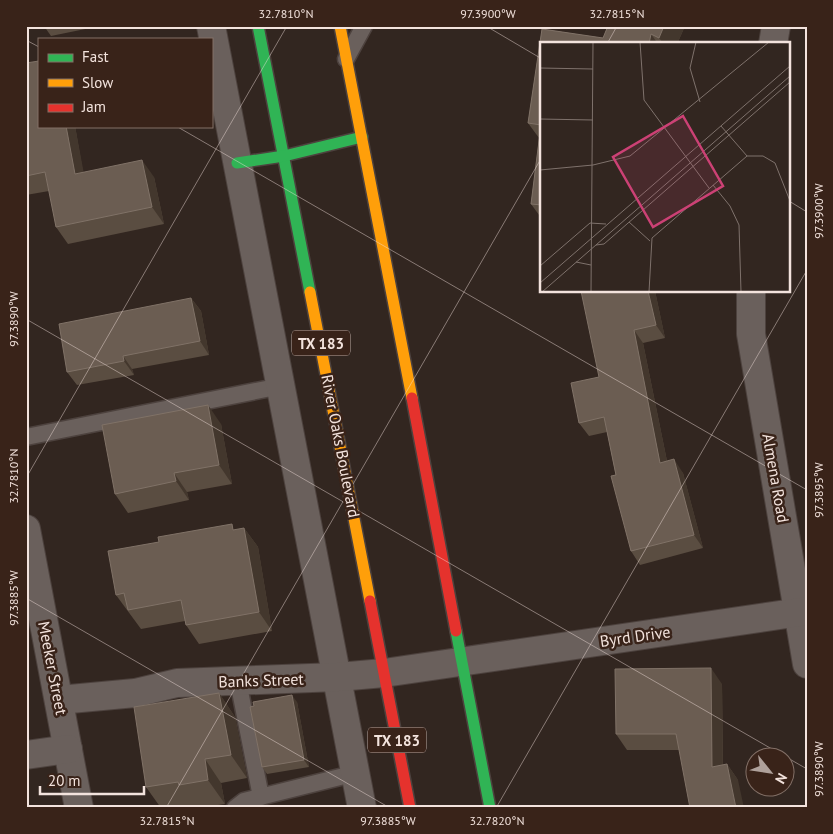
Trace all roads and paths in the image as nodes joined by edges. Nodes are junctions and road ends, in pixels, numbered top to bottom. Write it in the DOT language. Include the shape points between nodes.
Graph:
graph roads {
  1 [pos="211,26"];
  2 [pos="258,26"];
  3 [pos="340,26"];
  4 [pos="364,26"];
  5 [pos="776,26"];
  6 [pos="773,42"];
  7 [pos="346,59"];
  8 [pos="362,138"];
  9 [pos="284,156"];
  10 [pos="237,163"];
  11 [pos="751,292"];
  12 [pos="281,386"];
  13 [pos="26,437"];
  14 [pos="26,529"];
  15 [pos="802,611"];
  16 [pos="463,661"];
  17 [pos="807,664"];
  18 [pos="384,673"];
  19 [pos="338,678"];
  20 [pos="238,681"];
  21 [pos="59,700"];
  22 [pos="68,749"];
  23 [pos="26,756"];
  24 [pos="356,773"];
  25 [pos="261,797"];
  26 [pos="79,808"];
  27 [pos="235,808"];
  28 [pos="362,808"];
  29 [pos="410,808"];
  30 [pos="490,808"];
  1 -- 10 [label="street"];
  2 -- 9 [label="main road, River Oaks Boulevard / TX 183"];
  3 -- 7 [label="main road"];
  4 -- 7 [label="lane"];
  5 -- 6 [label="street"];
  7 -- 8 [label="main road"];
  8 -- 9 [label="main road"];
  8 -- 16 [label="main road"];
  9 -- 10 [label="main road"];
  9 -- 18 [label="main road, River Oaks Boulevard / TX 183"];
  10 -- 12 [label="street"];
  11 -- 15 [label="street, Almena Road" via="751,334"];
  12 -- 13 [label="lane"];
  12 -- 19 [label="street"];
  14 -- 21 [label="street, Meeker Street"];
  15 -- 16 [label="street, Byrd Drive"];
  15 -- 17 [label="street, Almena Road"];
  16 -- 18 [label="street, Banks Street"];
  16 -- 30 [label="main road"];
  18 -- 19 [label="street, Banks Street"];
  18 -- 29 [label="main road, River Oaks Boulevard / TX 183"];
  19 -- 20 [label="street, Banks Street"];
  19 -- 24 [label="street"];
  20 -- 21 [label="street, Banks Street" via="176,683 135,693"];
  20 -- 25 [label="lane"];
  21 -- 22 [label="street, Meeker Street"];
  22 -- 23 [label="street"];
  22 -- 26 [label="street, Meeker Street"];
  24 -- 25 [label="lane"];
  24 -- 28 [label="street"];
  25 -- 27 [label="lane" via="244,801"];
}
